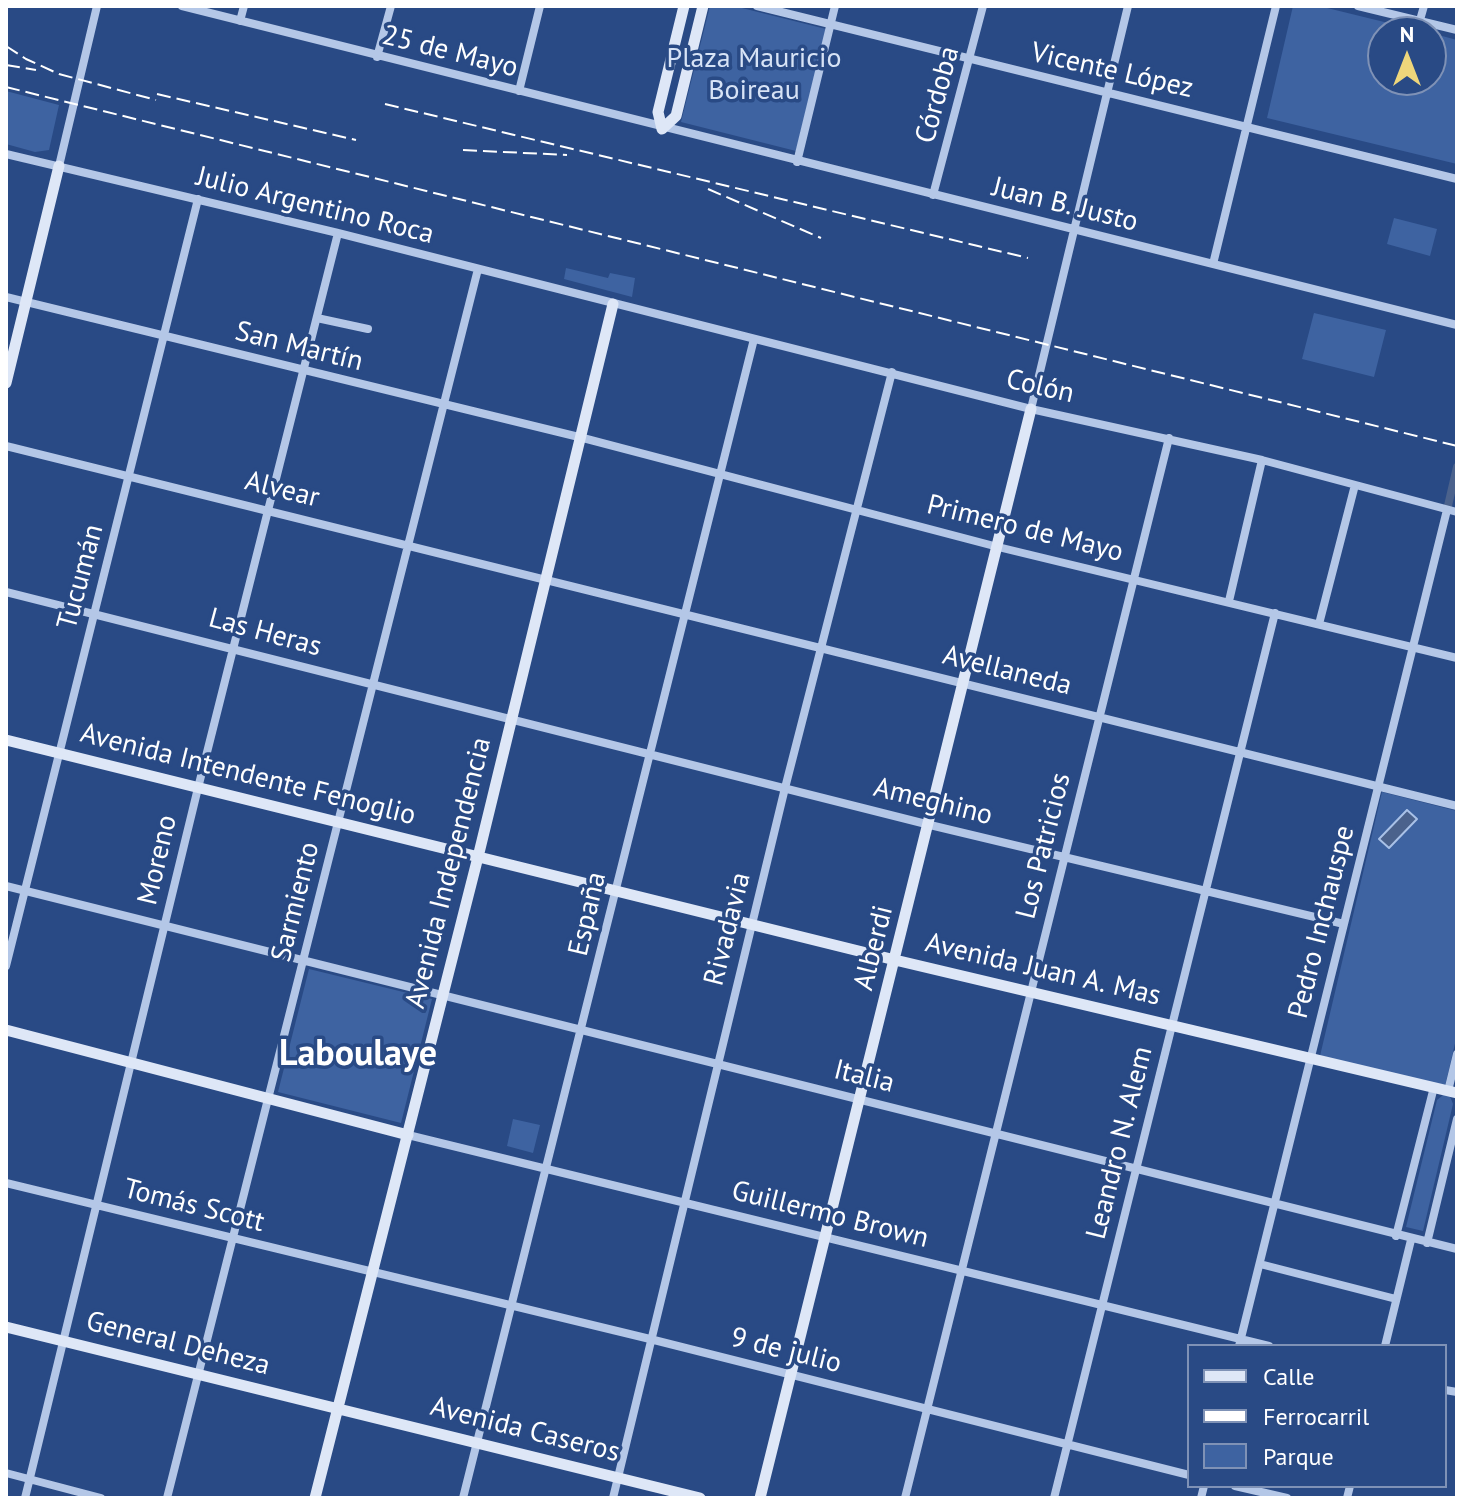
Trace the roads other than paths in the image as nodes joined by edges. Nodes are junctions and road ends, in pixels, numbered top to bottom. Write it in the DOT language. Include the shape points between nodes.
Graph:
graph roads {
  1 [pos="97,6"];
  2 [pos="182,6"];
  3 [pos="244,6"];
  4 [pos="391,6"];
  5 [pos="540,6"];
  6 [pos="684,6"];
  7 [pos="703,6"];
  8 [pos="757,6"];
  9 [pos="835,6"];
  10 [pos="983,6"];
  11 [pos="1128,6"];
  12 [pos="1276,6"];
  13 [pos="1358,6"];
  14 [pos="1402,16"];
  15 [pos="240,21"];
  16 [pos="831,25"];
  17 [pos="377,57"];
  18 [pos="971,60"];
  19 [pos="519,91"];
  20 [pos="1106,93"];
  21 [pos="1248,125"];
  22 [pos="662,129"];
  23 [pos="6,154"];
  24 [pos="797,162"];
  25 [pos="59,166"];
  26 [pos="1457,179"];
  27 [pos="933,195"];
  28 [pos="198,199"];
  29 [pos="1074,229"];
  30 [pos="338,233"];
  31 [pos="1213,264"];
  32 [pos="478,269"];
  33 [pos="6,297"];
  34 [pos="26,302"];
  35 [pos="613,304"];
  36 [pos="317,318"];
  37 [pos="1457,325"];
  38 [pos="368,329"];
  39 [pos="164,337"];
  40 [pos="754,339"];
  41 [pos="304,372"];
  42 [pos="892,372"];
  43 [pos="6,383"];
  44 [pos="443,405"];
  45 [pos="1031,409"];
  46 [pos="583,438"];
  47 [pos="1169,438"];
  48 [pos="6,446"];
  49 [pos="1262,460"];
  50 [pos="131,476"];
  51 [pos="720,476"];
  52 [pos="1355,485"];
  53 [pos="270,509"];
  54 [pos="857,509"];
  55 [pos="1452,511"];
  56 [pos="410,543"];
  57 [pos="998,547"];
  58 [pos="1134,578"];
  59 [pos="547,579"];
  60 [pos="6,592"];
  61 [pos="1229,601"];
  62 [pos="94,612"];
  63 [pos="1275,613"];
  64 [pos="685,615"];
  65 [pos="1319,624"];
  66 [pos="1413,647"];
  67 [pos="236,648"];
  68 [pos="821,649"];
  69 [pos="1457,658"];
  70 [pos="965,683"];
  71 [pos="375,685"];
  72 [pos="1099,716"];
  73 [pos="512,719"];
  74 [pos="6,740"];
  75 [pos="58,752"];
  76 [pos="1240,752"];
  77 [pos="651,753"];
  78 [pos="1378,786"];
  79 [pos="198,788"];
  80 [pos="785,788"];
  81 [pos="1457,806"];
  82 [pos="338,823"];
  83 [pos="930,825"];
  84 [pos="1065,856"];
  85 [pos="478,857"];
  86 [pos="6,886"];
  87 [pos="25,890"];
  88 [pos="1206,890"];
  89 [pos="615,891"];
  90 [pos="166,924"];
  91 [pos="752,924"];
  92 [pos="1344,924"];
  93 [pos="305,959"];
  94 [pos="895,960"];
  95 [pos="6,966"];
  96 [pos="1031,992"];
  97 [pos="443,994"];
  98 [pos="1172,1025"];
  99 [pos="583,1029"];
  100 [pos="6,1030"];
  101 [pos="1457,1054"];
  102 [pos="1311,1057"];
  103 [pos="133,1063"];
  104 [pos="718,1064"];
  105 [pos="1434,1087"];
  106 [pos="1453,1092"];
  107 [pos="860,1099"];
  108 [pos="270,1100"];
  109 [pos="1457,1119"];
  110 [pos="996,1132"];
  111 [pos="408,1135"];
  112 [pos="546,1167"];
  113 [pos="1136,1169"];
  114 [pos="6,1183"];
  115 [pos="684,1201"];
  116 [pos="97,1204"];
  117 [pos="1274,1205"];
  118 [pos="826,1236"];
  119 [pos="1396,1236"];
  120 [pos="233,1240"];
  121 [pos="1411,1240"];
  122 [pos="1427,1243"];
  123 [pos="1457,1249"];
  124 [pos="1260,1264"];
  125 [pos="962,1270"];
  126 [pos="371,1273"];
  127 [pos="1396,1299"];
  128 [pos="1102,1305"];
  129 [pos="510,1306"];
  130 [pos="6,1327"];
  131 [pos="650,1339"];
  132 [pos="63,1340"];
  133 [pos="1240,1342"];
  134 [pos="1385,1344"];
  135 [pos="199,1374"];
  136 [pos="790,1376"];
  137 [pos="338,1409"];
  138 [pos="927,1409"];
  139 [pos="477,1443"];
  140 [pos="1067,1445"];
  141 [pos="6,1473"];
  142 [pos="1187,1475"];
  143 [pos="618,1478"];
  144 [pos="30,1479"];
  145 [pos="1244,1488"];
  146 [pos="25,1498"];
  147 [pos="101,1498"];
  148 [pos="167,1498"];
  149 [pos="315,1498"];
  150 [pos="463,1498"];
  151 [pos="613,1498"];
  152 [pos="700,1498"];
  153 [pos="760,1498"];
  154 [pos="905,1498"];
  155 [pos="1054,1498"];
  156 [pos="1287,1498"];
  1 -- 25 [label="street"];
  2 -- 15 [label="street, 25 de Mayo"];
  3 -- 15 [label="street"];
  4 -- 17 [label="street"];
  5 -- 19 [label="street"];
  6 -- 22 [label="main road" via="658,112"];
  7 -- 22 [label="main road" via="676,116"];
  8 -- 16 [label="street, Vicente López"];
  9 -- 16 [label="street"];
  10 -- 18 [label="street, Córdoba"];
  11 -- 20 [label="street"];
  12 -- 21 [label="street"];
  13 -- 14 [label="street"];
  15 -- 17 [label="street, 25 de Mayo"];
  16 -- 18 [label="street, Vicente López"];
  16 -- 24 [label="street"];
  17 -- 19 [label="street, 25 de Mayo"];
  18 -- 20 [label="street, Vicente López"];
  18 -- 27 [label="street, Córdoba"];
  19 -- 22 [label="street, 25 de Mayo"];
  20 -- 21 [label="street, Vicente López"];
  20 -- 29 [label="street"];
  21 -- 26 [label="street, Vicente López"];
  21 -- 31 [label="street"];
  22 -- 24 [label="street, Juan B. Justo"];
  23 -- 25 [label="street, Julio Argentino Roca"];
  24 -- 27 [label="street, Juan B. Justo"];
  25 -- 28 [label="street, Julio Argentino Roca"];
  25 -- 34 [label="main road"];
  27 -- 29 [label="street, Juan B. Justo"];
  28 -- 30 [label="street, Julio Argentino Roca"];
  28 -- 39 [label="street, Tucumán"];
  29 -- 31 [label="street, Juan B. Justo"];
  29 -- 45 [label="street"];
  30 -- 32 [label="street, Julio Argentino Roca"];
  30 -- 36 [label="street, Moreno"];
  31 -- 37 [label="street, Juan B. Justo"];
  32 -- 35 [label="street, Julio Argentino Roca"];
  32 -- 44 [label="street, Sarmiento"];
  33 -- 34 [label="street, San Martín"];
  34 -- 39 [label="street, San Martín"];
  34 -- 43 [label="main road"];
  35 -- 40 [label="street, Colón"];
  35 -- 46 [label="main road, Avenida Independencia"];
  36 -- 38 [label="street"];
  36 -- 41 [label="street, Moreno"];
  39 -- 41 [label="street, San Martín"];
  39 -- 50 [label="street, Tucumán"];
  40 -- 42 [label="street, Colón"];
  40 -- 51 [label="street, España"];
  41 -- 44 [label="street, San Martín"];
  41 -- 53 [label="street, Moreno"];
  42 -- 45 [label="street, Colón"];
  42 -- 54 [label="street, Rivadavia"];
  44 -- 46 [label="street, San Martín"];
  44 -- 56 [label="street, Sarmiento"];
  45 -- 47 [label="street, Colón"];
  45 -- 57 [label="main road, Alberdi"];
  46 -- 51 [label="street, Primero de Mayo"];
  46 -- 59 [label="main road, Avenida Independencia"];
  47 -- 49 [label="street, Colón"];
  47 -- 58 [label="street, Los Patricios"];
  48 -- 50 [label="street, Alvear"];
  49 -- 52 [label="street, Colón"];
  49 -- 61 [label="street"];
  50 -- 53 [label="street, Alvear"];
  50 -- 62 [label="street, Tucumán"];
  51 -- 54 [label="street, Primero de Mayo"];
  51 -- 64 [label="street, España"];
  52 -- 55 [label="street, Colón"];
  52 -- 65 [label="street"];
  53 -- 56 [label="street, Alvear"];
  53 -- 67 [label="street, Moreno"];
  54 -- 57 [label="street, Primero de Mayo"];
  54 -- 68 [label="street, Rivadavia"];
  55 -- 66 [label="street, Pedro Inchauspe"];
  56 -- 59 [label="street, Alvear"];
  56 -- 71 [label="street, Sarmiento"];
  57 -- 58 [label="street, Primero de Mayo"];
  57 -- 70 [label="main road, Alberdi"];
  58 -- 61 [label="street, Primero de Mayo"];
  58 -- 72 [label="street, Los Patricios"];
  59 -- 64 [label="street, Avellaneda"];
  59 -- 73 [label="main road, Avenida Independencia"];
  60 -- 62 [label="street, Las Heras"];
  61 -- 63 [label="street, Primero de Mayo"];
  62 -- 67 [label="street, Las Heras"];
  62 -- 75 [label="street, Tucumán"];
  63 -- 65 [label="street, Primero de Mayo"];
  63 -- 76 [label="street, Leandro N. Alem"];
  64 -- 68 [label="street, Avellaneda"];
  64 -- 77 [label="street, España"];
  65 -- 66 [label="street, Primero de Mayo"];
  66 -- 69 [label="street, Primero de Mayo"];
  66 -- 78 [label="street, Pedro Inchauspe"];
  67 -- 71 [label="street, Las Heras"];
  67 -- 79 [label="street, Moreno"];
  68 -- 70 [label="street, Avellaneda"];
  68 -- 80 [label="street, Rivadavia"];
  70 -- 72 [label="street, Avellaneda"];
  70 -- 83 [label="main road, Alberdi"];
  71 -- 73 [label="street, Las Heras"];
  71 -- 82 [label="street, Sarmiento"];
  72 -- 76 [label="street, Avellaneda"];
  72 -- 84 [label="street, Los Patricios"];
  73 -- 77 [label="street, Ameghino"];
  73 -- 85 [label="main road, Avenida Independencia"];
  74 -- 75 [label="main road, Avenida Intendente Fenoglio"];
  75 -- 79 [label="main road, Avenida Intendente Fenoglio"];
  75 -- 87 [label="street, Tucumán"];
  76 -- 78 [label="street, Avellaneda"];
  76 -- 88 [label="street, Leandro N. Alem"];
  77 -- 80 [label="street, Ameghino"];
  77 -- 89 [label="street, España"];
  78 -- 81 [label="street, Avellaneda"];
  78 -- 92 [label="street, Pedro Inchauspe"];
  79 -- 82 [label="main road, Avenida Intendente Fenoglio"];
  79 -- 90 [label="street, Moreno"];
  80 -- 83 [label="street, Ameghino"];
  80 -- 91 [label="street, Rivadavia"];
  82 -- 85 [label="main road, Avenida Intendente Fenoglio"];
  82 -- 93 [label="street, Sarmiento"];
  83 -- 84 [label="street, Ameghino"];
  83 -- 94 [label="main road, Alberdi"];
  84 -- 88 [label="street, Ameghino"];
  84 -- 96 [label="street, Los Patricios"];
  85 -- 89 [label="main road, Avenida Juan A. Mas"];
  85 -- 97 [label="main road, Avenida Independencia"];
  86 -- 87 [label="street, Italia"];
  87 -- 90 [label="street, Italia"];
  87 -- 95 [label="street, Tucumán"];
  88 -- 92 [label="street, Ameghino"];
  88 -- 98 [label="street, Leandro N. Alem"];
  89 -- 91 [label="main road, Avenida Juan A. Mas"];
  89 -- 99 [label="street, España"];
  90 -- 93 [label="street, Italia"];
  90 -- 103 [label="street, Moreno"];
  91 -- 94 [label="main road, Avenida Juan A. Mas"];
  91 -- 104 [label="street, Rivadavia"];
  92 -- 102 [label="street, Pedro Inchauspe"];
  93 -- 97 [label="street, Italia"];
  93 -- 108 [label="street, Sarmiento"];
  94 -- 96 [label="main road, Avenida Juan A. Mas"];
  94 -- 107 [label="main road, Alberdi"];
  96 -- 98 [label="main road, Avenida Juan A. Mas"];
  96 -- 110 [label="street, Los Patricios"];
  97 -- 99 [label="street, Italia"];
  97 -- 111 [label="main road, Avenida Independencia"];
  98 -- 102 [label="main road, Avenida Juan A. Mas"];
  98 -- 113 [label="street, Leandro N. Alem"];
  99 -- 104 [label="street, Italia"];
  99 -- 112 [label="street, España"];
  100 -- 103 [label="main road"];
  101 -- 106 [label="street"];
  102 -- 105 [label="main road, Avenida Juan A. Mas"];
  102 -- 117 [label="street, Pedro Inchauspe"];
  103 -- 108 [label="main road"];
  103 -- 116 [label="street, Moreno"];
  104 -- 107 [label="street, Italia"];
  104 -- 115 [label="street, Rivadavia"];
  105 -- 106 [label="main road, Avenida Juan A. Mas"];
  105 -- 119 [label="street"];
  107 -- 110 [label="street, Italia"];
  107 -- 118 [label="main road, Alberdi"];
  108 -- 111 [label="main road"];
  108 -- 120 [label="street, Sarmiento"];
  109 -- 122 [label="street"];
  110 -- 113 [label="street, Italia"];
  110 -- 125 [label="street, Los Patricios"];
  111 -- 112 [label="street, Guillermo Brown"];
  111 -- 126 [label="main road, Avenida Independencia"];
  112 -- 115 [label="street, Guillermo Brown"];
  112 -- 129 [label="street, España"];
  113 -- 117 [label="street, Italia"];
  113 -- 128 [label="street, Leandro N. Alem"];
  114 -- 116 [label="street, Tomás Scott"];
  115 -- 118 [label="street, Guillermo Brown"];
  115 -- 131 [label="street, Rivadavia"];
  116 -- 120 [label="street, Tomás Scott"];
  116 -- 132 [label="street, Moreno"];
  117 -- 119 [label="street, Italia"];
  117 -- 124 [label="street, Pedro Inchauspe"];
  118 -- 125 [label="street, Guillermo Brown"];
  118 -- 136 [label="main road, Alberdi"];
  119 -- 121 [label="street, Italia"];
  120 -- 126 [label="street, Tomás Scott"];
  120 -- 135 [label="street, Sarmiento"];
  121 -- 122 [label="street, Italia"];
  121 -- 127 [label="street"];
  122 -- 123 [label="street, Italia"];
  124 -- 127 [label="street"];
  124 -- 133 [label="street, Pedro Inchauspe"];
  125 -- 128 [label="street, Guillermo Brown"];
  125 -- 138 [label="street, Los Patricios"];
  126 -- 129 [label="street, 9 de julio"];
  126 -- 137 [label="main road, Avenida Independencia"];
  127 -- 134 [label="street"];
  128 -- 133 [label="street, Guillermo Brown"];
  128 -- 140 [label="street, Leandro N. Alem"];
  129 -- 131 [label="street, 9 de julio"];
  129 -- 139 [label="street, España"];
  130 -- 132 [label="main road, General Deheza"];
  131 -- 136 [label="street, 9 de julio"];
  131 -- 143 [label="street, Rivadavia"];
  132 -- 135 [label="main road, General Deheza"];
  132 -- 144 [label="street, Moreno"];
  135 -- 137 [label="main road, General Deheza"];
  135 -- 148 [label="street, Sarmiento"];
  136 -- 138 [label="street, 9 de julio"];
  136 -- 153 [label="main road, Alberdi"];
  137 -- 139 [label="main road, Avenida Caseros"];
  137 -- 149 [label="main road, Avenida Independencia"];
  138 -- 140 [label="street, 9 de julio"];
  138 -- 154 [label="street, Los Patricios"];
  139 -- 143 [label="main road, Avenida Caseros"];
  139 -- 150 [label="street, España"];
  140 -- 142 [label="street, 9 de julio"];
  140 -- 155 [label="street, Leandro N. Alem"];
  141 -- 144 [label="street"];
  143 -- 151 [label="street, Rivadavia"];
  143 -- 152 [label="main road, Avenida Caseros"];
  144 -- 146 [label="street, Moreno"];
  144 -- 147 [label="street"];
  145 -- 156 [label="street"];
}
